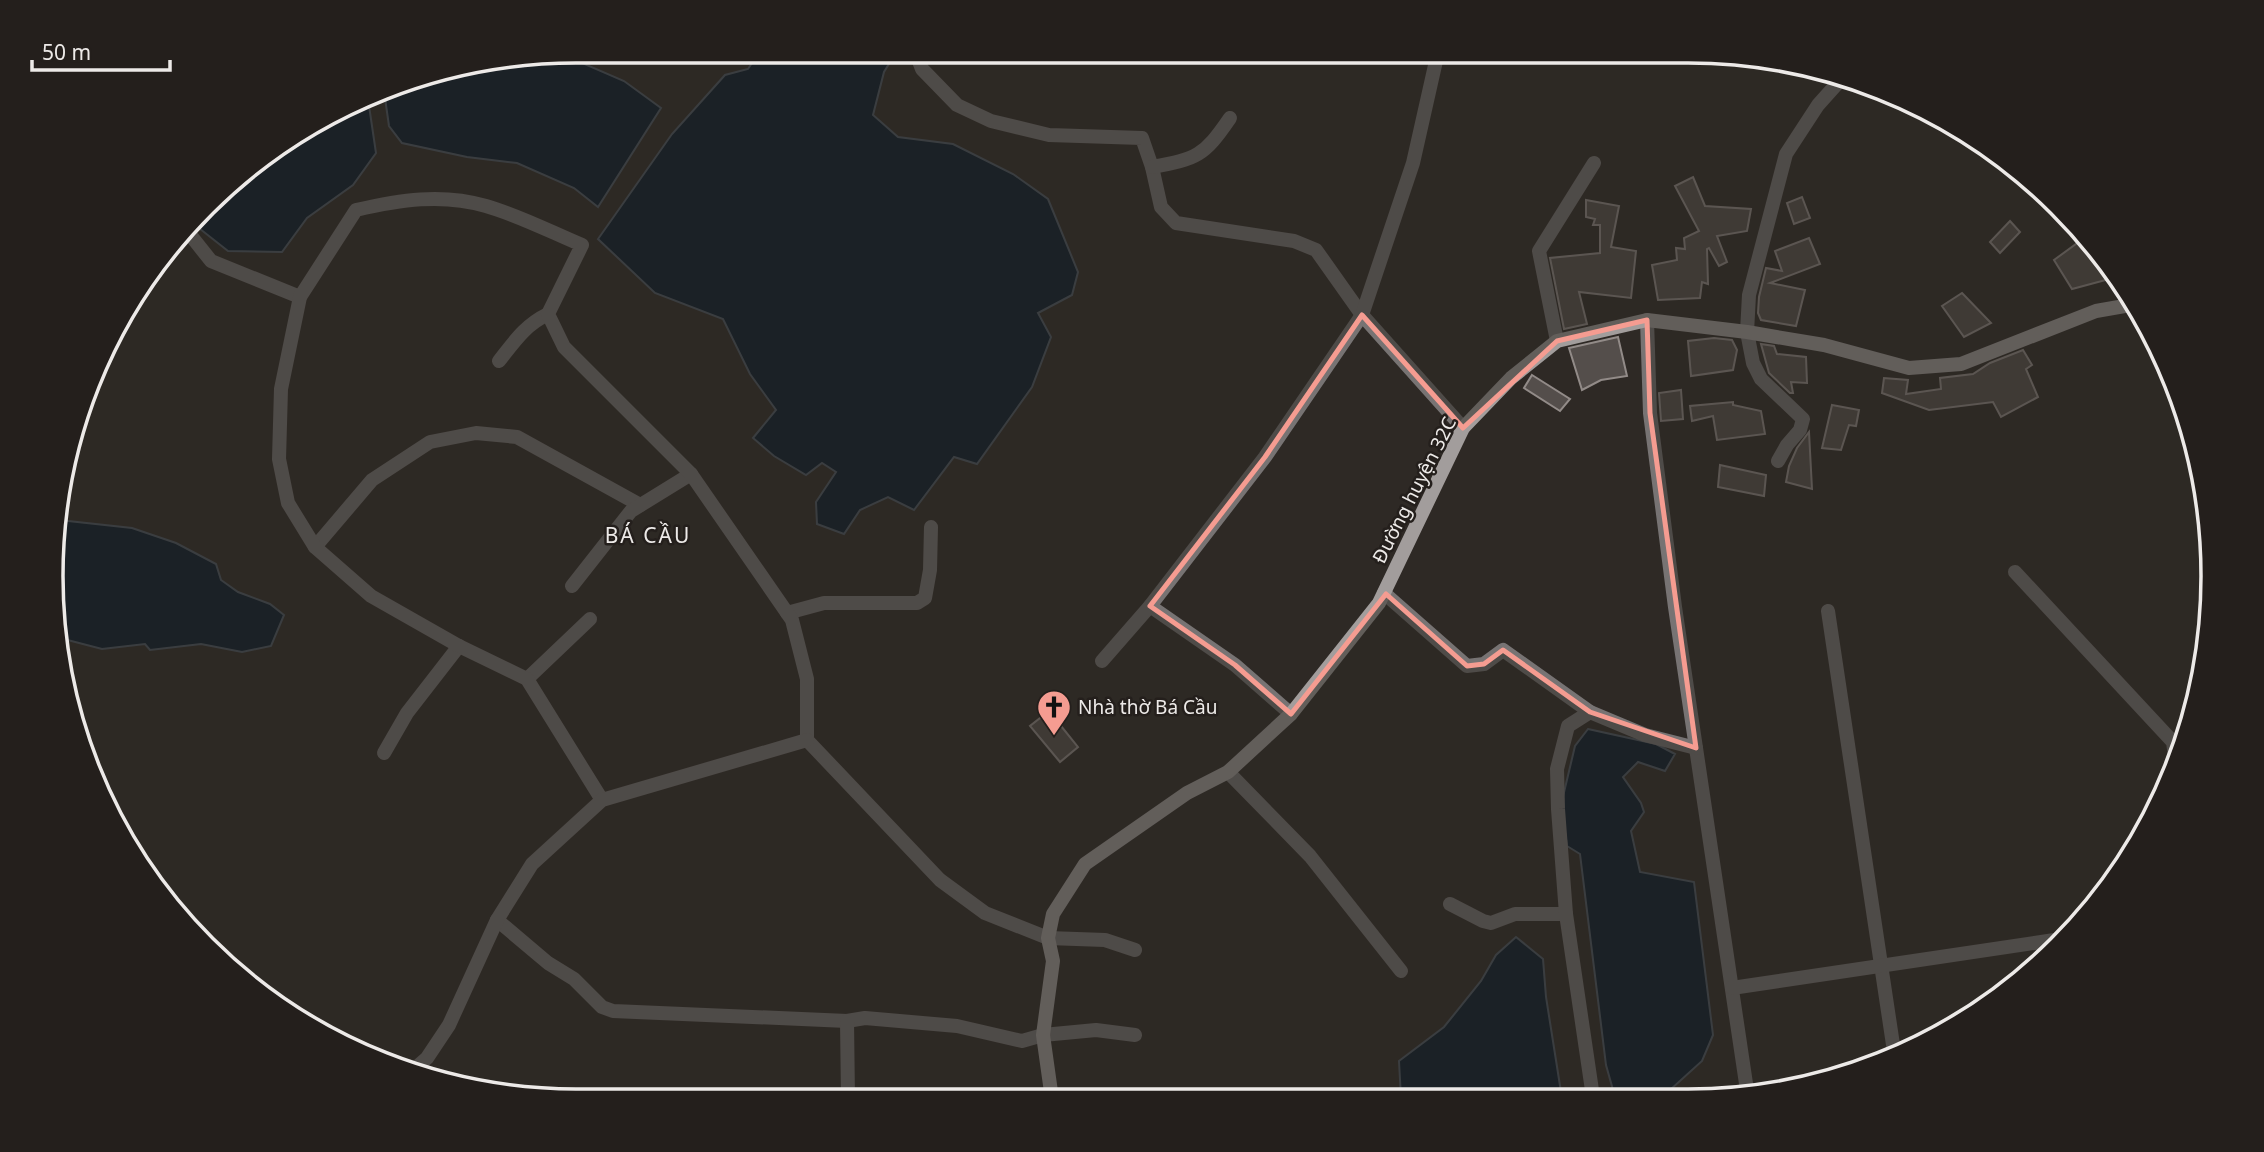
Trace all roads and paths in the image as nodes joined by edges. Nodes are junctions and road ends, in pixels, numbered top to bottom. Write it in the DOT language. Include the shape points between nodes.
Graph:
graph roads {
  1 [pos="920,63"];
  2 [pos="1436,63"];
  3 [pos="1836,85"];
  4 [pos="1230,118"];
  5 [pos="1594,163"];
  6 [pos="1152,167"];
  7 [pos="191,236"];
  8 [pos="300,297"];
  9 [pos="2124,306"];
  10 [pos="548,314"];
  11 [pos="1362,315"];
  12 [pos="1647,320"];
  13 [pos="1747,332"];
  14 [pos="1558,341"];
  15 [pos="499,361"];
  16 [pos="1463,428"];
  17 [pos="1779,461"];
  18 [pos="691,474"];
  19 [pos="640,505"];
  20 [pos="931,527"];
  21 [pos="315,547"];
  22 [pos="2015,572"];
  23 [pos="572,586"];
  24 [pos="1384,593"];
  25 [pos="1150,606"];
  26 [pos="1828,611"];
  27 [pos="787,613"];
  28 [pos="590,619"];
  29 [pos="459,646"];
  30 [pos="1102,661"];
  31 [pos="527,680"];
  32 [pos="1590,712"];
  33 [pos="1291,713"];
  34 [pos="2175,737"];
  35 [pos="807,740"];
  36 [pos="1696,748"];
  37 [pos="384,753"];
  38 [pos="1228,772"];
  39 [pos="601,800"];
  40 [pos="1450,904"];
  41 [pos="1566,914"];
  42 [pos="497,920"];
  43 [pos="1048,938"];
  44 [pos="2049,941"];
  45 [pos="1135,950"];
  46 [pos="1881,966"];
  47 [pos="1401,971"];
  48 [pos="1732,988"];
  49 [pos="847,1021"];
  50 [pos="1043,1035"];
  51 [pos="1135,1035"];
  52 [pos="1893,1046"];
  53 [pos="419,1065"];
  54 [pos="1746,1086"];
  55 [pos="848,1089"];
  56 [pos="1051,1089"];
  57 [pos="1592,1089"];
  1 -- 6 [label="street" via="957,105 991,121 1049,135 1142,138"];
  2 -- 11 [label="street" via="1413,163"];
  3 -- 13 [label="street" via="1786,154 1749,295"];
  4 -- 6 [label="street" via="1212,144 1187,161"];
  5 -- 14 [label="street" via="1539,251"];
  6 -- 11 [label="street" via="1161,207 1177,223 1294,241 1316,250"];
  7 -- 8 [label="street" via="211,261"];
  8 -- 10 [label="street" via="356,210 440,198 486,206 582,245"];
  8 -- 21 [label="street" via="281,389 279,459 288,503"];
  9 -- 13 [label="street, Đường huyện 32C" via="2096,311 1961,364 1909,368 1824,345"];
  10 -- 15 [label="street" via="523,330"];
  10 -- 18 [label="street" via="564,347"];
  11 -- 16 [label="street"];
  11 -- 25 [label="street" via="1265,457"];
  12 -- 13 [label="street, Đường huyện 32C"];
  12 -- 14 [label="street, Đường huyện 32C"];
  12 -- 36 [label="street" via="1650,413"];
  13 -- 17 [label="street" via="1761,379 1802,419 1800,430"];
  14 -- 16 [label="street, Đường huyện 32C" via="1511,379"];
  16 -- 24 [label="street, Đường huyện 32C"];
  18 -- 19 [label="street"];
  18 -- 27 [label="street"];
  19 -- 21 [label="street" via="517,437 475,433 430,442 372,480"];
  19 -- 23 [label="street" via="631,510"];
  20 -- 27 [label="street" via="925,598 917,603 824,603"];
  21 -- 29 [label="street" via="371,596"];
  22 -- 34 [label="street"];
  24 -- 32 [label="street" via="1467,666 1484,664 1503,650"];
  24 -- 33 [label="street, Đường huyện 32C"];
  25 -- 30 [label="street"];
  25 -- 33 [label="street" via="1235,665"];
  26 -- 46 [label="street"];
  27 -- 35 [label="street" via="807,679"];
  28 -- 31 [label="street"];
  29 -- 31 [label="street"];
  29 -- 37 [label="street" via="407,713"];
  31 -- 39 [label="street"];
  32 -- 36 [label="street" via="1645,735"];
  32 -- 41 [label="street" via="1569,726 1557,769"];
  33 -- 38 [label="street, Đường huyện 32C"];
  35 -- 39 [label="street"];
  35 -- 43 [label="street" via="940,880 985,914"];
  36 -- 48 [label="street"];
  38 -- 43 [label="street, Đường huyện 32C" via="1187,793 1084,864 1053,914"];
  38 -- 47 [label="street" via="1310,856"];
  39 -- 42 [label="street" via="531,864"];
  40 -- 41 [label="street" via="1492,923 1515,914"];
  41 -- 57 [label="street"];
  42 -- 49 [label="street" via="548,963 575,979 601,1007 613,1011"];
  42 -- 53 [label="street" via="449,1025"];
  43 -- 45 [label="street" via="1105,940"];
  43 -- 50 [label="street, Đường huyện 32C" via="1053,961"];
  44 -- 46 [label="street"];
  46 -- 48 [label="street"];
  46 -- 52 [label="street"];
  48 -- 54 [label="street"];
  49 -- 50 [label="street" via="865,1018 957,1026 1022,1041"];
  49 -- 55 [label="street"];
  50 -- 51 [label="street" via="1096,1030"];
  50 -- 56 [label="street, Đường huyện 32C"];
}
